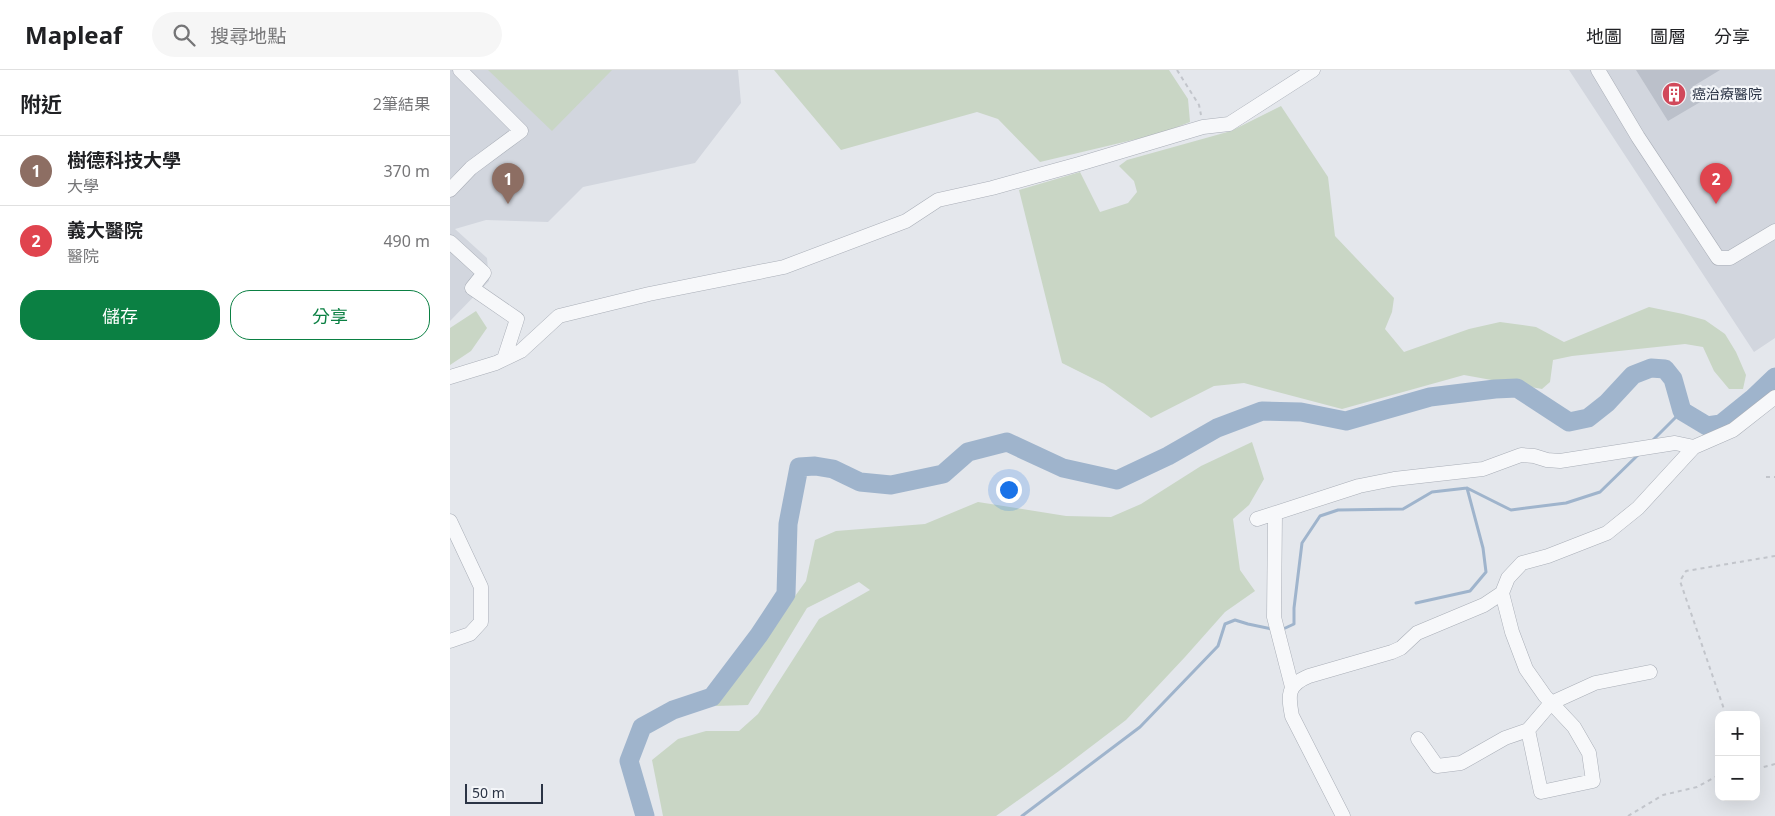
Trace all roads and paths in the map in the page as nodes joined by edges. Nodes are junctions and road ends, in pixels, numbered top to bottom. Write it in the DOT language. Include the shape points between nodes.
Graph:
graph roads {
  1 [pos="460,70"];
  2 [pos="1177,70"];
  3 [pos="1313,70"];
  4 [pos="1598,70"];
  5 [pos="1606,70"];
  6 [pos="1607,85"];
  7 [pos="1203,127"];
  8 [pos="450,190"];
  9 [pos="1775,231"];
  10 [pos="450,242"];
  11 [pos="504,359"];
  12 [pos="450,377"];
  13 [pos="1775,397"];
  14 [pos="1694,447"];
  15 [pos="1766,477"];
  16 [pos="1775,477"];
  17 [pos="1275,513"];
  18 [pos="1257,519"];
  19 [pos="450,521"];
  20 [pos="1775,556"];
  21 [pos="1502,593"];
  22 [pos="450,641"];
  23 [pos="1650,672"];
  24 [pos="1292,687"];
  25 [pos="1551,703"];
  26 [pos="1725,711"];
  27 [pos="1528,730"];
  28 [pos="1418,739"];
  29 [pos="1775,764"];
  30 [pos="1760,768"];
  31 [pos="1715,777"];
  32 [pos="1343,816"];
  33 [pos="1628,816"];
  1 -- 8 [label="street" via="521,131 471,168"];
  2 -- 7 [label="path" via="1199,105"];
  3 -- 7 [label="street" via="1229,124"];
  4 -- 6 [label="street"];
  5 -- 6 [label="street"];
  6 -- 9 [label="street" via="1718,258 1730,258"];
  7 -- 11 [label="street" via="938,200 906,222 784,268 649,294 559,316 521,351"];
  10 -- 11 [label="street" via="484,274 472,288 517,319"];
  11 -- 12 [label="street"];
  13 -- 14 [label="street" via="1733,430"];
  14 -- 17 [label="street" via="1675,443 1560,461 1521,455 1482,469 1394,478 1359,486"];
  14 -- 21 [label="street" via="1638,508 1607,533 1548,556 1522,562 1508,578"];
  15 -- 16 [label="path"];
  17 -- 18 [label="street"];
  17 -- 24 [label="street" via="1274,617"];
  19 -- 22 [label="street" via="481,587 481,622 470,634"];
  20 -- 26 [label="path" via="1686,571 1680,581"];
  21 -- 24 [label="street" via="1484,605 1416,633 1401,648 1309,676"];
  21 -- 25 [label="street" via="1526,669"];
  23 -- 25 [label="street" via="1595,683"];
  24 -- 32 [label="street" via="1289,698 1292,716"];
  25 -- 27 [label="street"];
  25 -- 27 [label="street" via="1574,727 1589,754 1593,781 1541,792"];
  27 -- 28 [label="street" via="1505,738 1461,763 1437,766"];
  29 -- 30 [label="path"];
  31 -- 33 [label="path" via="1697,787 1663,795"];
}
